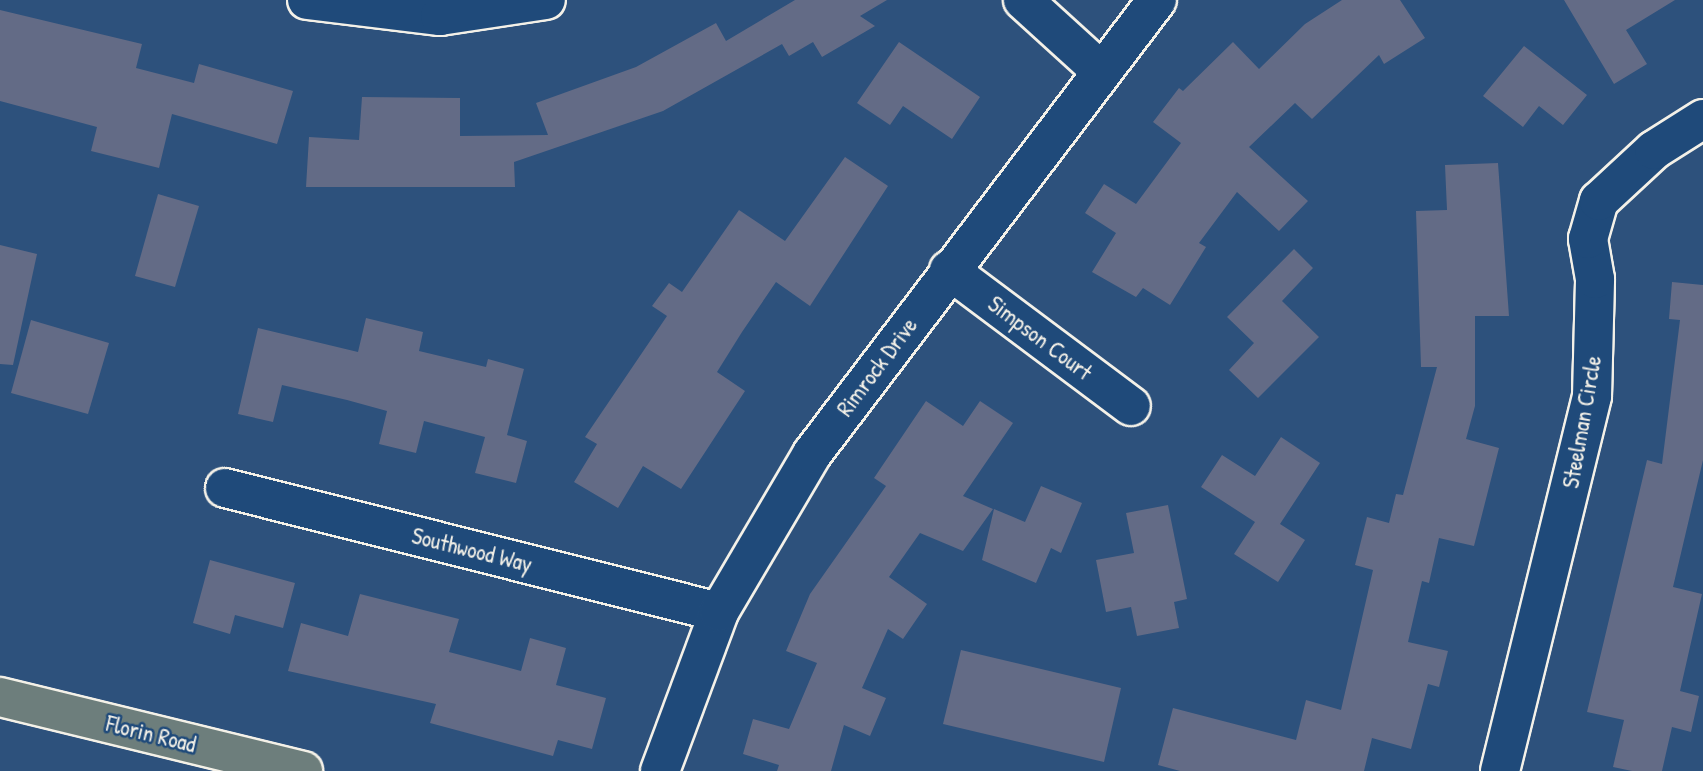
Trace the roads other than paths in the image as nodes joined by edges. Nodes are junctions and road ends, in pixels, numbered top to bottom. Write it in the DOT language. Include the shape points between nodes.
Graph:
graph roads {
  1 [pos="546,0"];
  2 [pos="1023,0"];
  3 [pos="1157,0"];
  4 [pos="314,1"];
  5 [pos="1100,70"];
  6 [pos="1703,119"];
  7 [pos="949,270"];
  8 [pos="1131,406"];
  9 [pos="225,488"];
  10 [pos="719,612"];
  11 [pos="0,697"];
  12 [pos="303,771"];
  13 [pos="660,771"];
  14 [pos="1500,771"];
  1 -- 4 [label="street" via="440,16"];
  2 -- 5 [label="street"];
  3 -- 5 [label="street, Rimrock Drive"];
  5 -- 7 [label="street, Rimrock Drive"];
  6 -- 14 [label="street, Steelman Circle" via="1654,150 1599,201 1588,239 1595,292 1592,396"];
  7 -- 8 [label="street, Simpson Court"];
  7 -- 10 [label="street, Rimrock Drive" via="812,454"];
  9 -- 10 [label="street, Southwood Way"];
  10 -- 13 [label="street, Rimrock Drive"];
  11 -- 12 [label="main road, Florin Road"];
}
